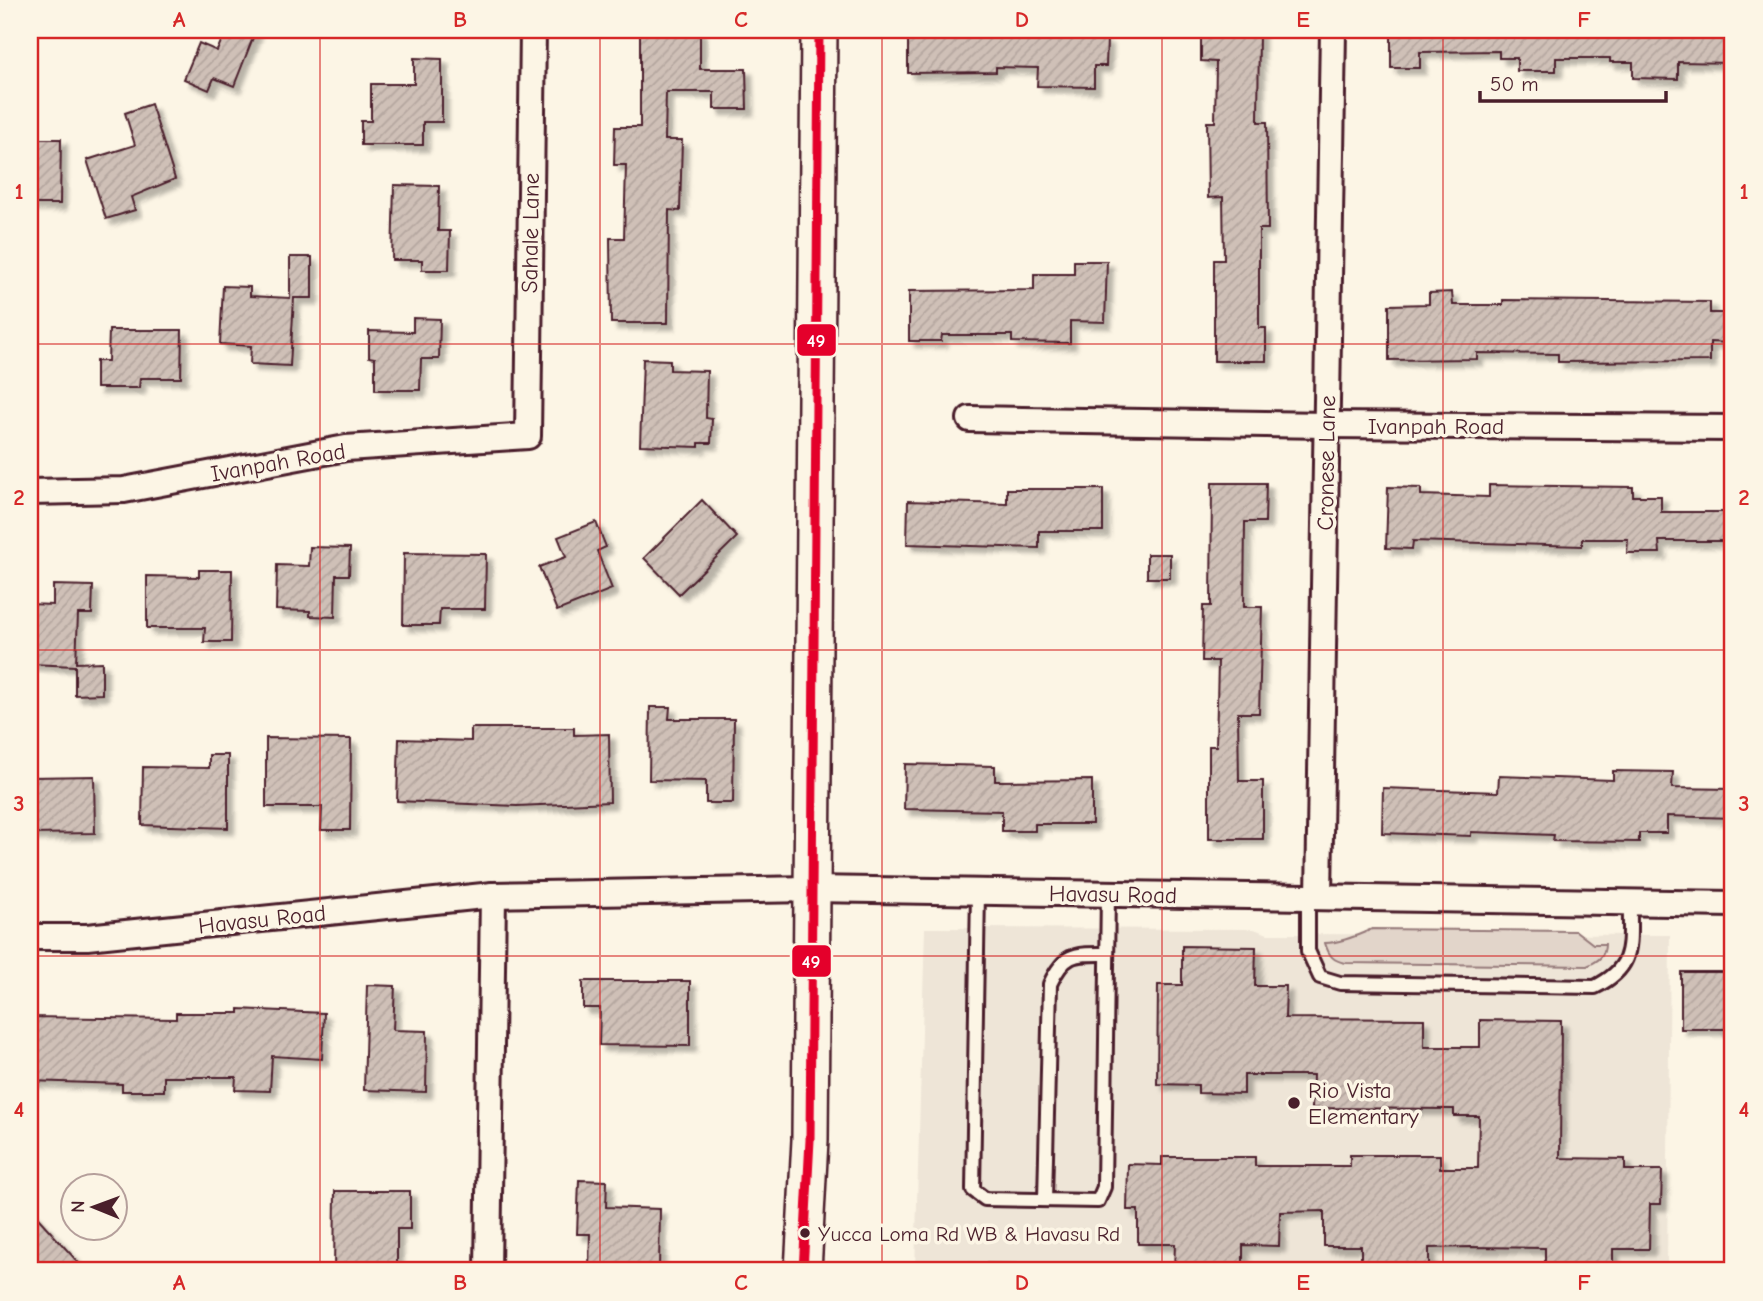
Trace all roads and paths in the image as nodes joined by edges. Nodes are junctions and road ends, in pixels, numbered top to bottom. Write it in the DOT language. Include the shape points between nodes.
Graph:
graph roads {
  1 [pos="533,30"];
  2 [pos="819,30"];
  3 [pos="1333,30"];
  4 [pos="970,419"];
  5 [pos="1326,425"];
  6 [pos="1733,428"];
  7 [pos="528,436"];
  8 [pos="30,492"];
  9 [pos="811,889"];
  10 [pos="978,892"];
  11 [pos="1108,894"];
  12 [pos="493,895"];
  13 [pos="1314,896"];
  14 [pos="1630,903"];
  15 [pos="1733,904"];
  16 [pos="30,937"];
  17 [pos="1107,954"];
  18 [pos="1045,1200"];
  19 [pos="488,1271"];
  20 [pos="803,1271"];
  1 -- 7 [label="street, Sahale Lane"];
  2 -- 9 [label="main road"];
  3 -- 5 [label="street, Cronese Lane"];
  4 -- 5 [label="street, Ivanpah Road"];
  5 -- 6 [label="street, Ivanpah Road"];
  5 -- 13 [label="street, Cronese Lane"];
  7 -- 8 [label="street, Ivanpah Road" via="346,448 124,490"];
  9 -- 10 [label="street, Havasu Road"];
  9 -- 12 [label="street, Havasu Road"];
  9 -- 20 [label="main road" via="810,1140"];
  10 -- 11 [label="street, Havasu Road"];
  10 -- 18 [label="lane" via="973,1190 985,1199"];
  11 -- 13 [label="street, Havasu Road"];
  11 -- 17 [label="lane"];
  12 -- 16 [label="street, Havasu Road" via="87,937"];
  12 -- 19 [label="street"];
  13 -- 14 [label="street, Havasu Road"];
  13 -- 14 [label="lane" via="1308,951 1320,977 1340,983 1595,987 1613,978 1629,957"];
  14 -- 15 [label="street, Havasu Road"];
  17 -- 18 [label="lane" via="1074,954 1059,965 1051,984"];
  17 -- 18 [label="lane" via="1104,1187 1098,1200"];
}
